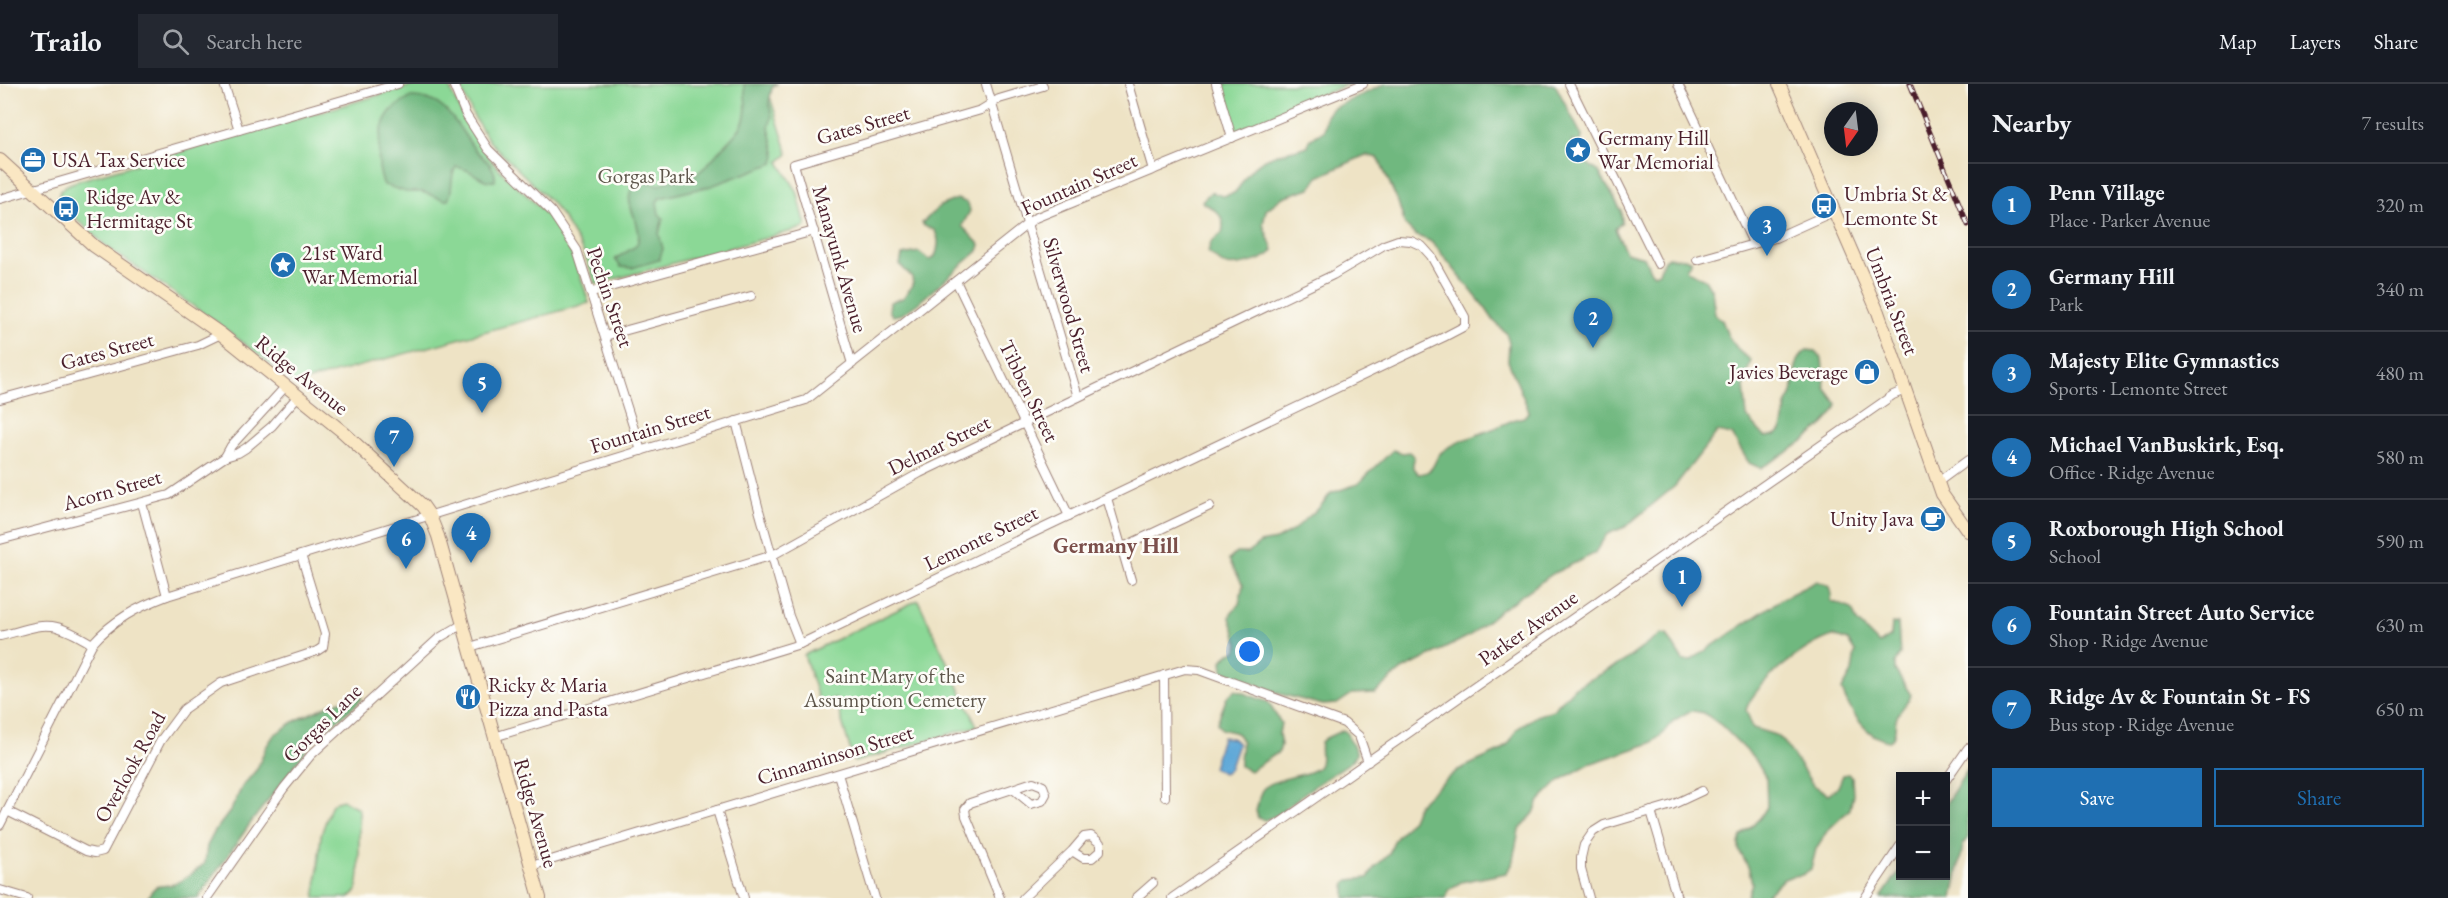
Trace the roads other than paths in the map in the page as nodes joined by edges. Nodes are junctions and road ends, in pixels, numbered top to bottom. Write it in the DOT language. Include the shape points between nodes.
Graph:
graph roads {
  1 [pos="224,84"];
  2 [pos="398,84"];
  3 [pos="453,84"];
  4 [pos="986,84"];
  5 [pos="1128,84"];
  6 [pos="1216,84"];
  7 [pos="1363,84"];
  8 [pos="1569,84"];
  9 [pos="1678,84"];
  10 [pos="1779,84"];
  11 [pos="1042,85"];
  12 [pos="992,104"];
  13 [pos="239,130"];
  14 [pos="1232,138"];
  15 [pos="0,160"];
  16 [pos="794,164"];
  17 [pos="1153,170"];
  18 [pos="31,189"];
  19 [pos="0,199"];
  20 [pos="1835,211"];
  21 [pos="1027,224"];
  22 [pos="814,231"];
  23 [pos="1753,243"];
  24 [pos="1697,260"];
  25 [pos="1658,264"];
  26 [pos="956,281"];
  27 [pos="592,292"];
  28 [pos="751,296"];
  29 [pos="1465,326"];
  30 [pos="221,334"];
  31 [pos="605,336"];
  32 [pos="852,364"];
  33 [pos="286,386"];
  34 [pos="1905,390"];
  35 [pos="298,396"];
  36 [pos="1078,398"];
  37 [pos="0,399"];
  38 [pos="736,421"];
  39 [pos="1024,423"];
  40 [pos="640,451"];
  41 [pos="225,457"];
  42 [pos="1968,460"];
  43 [pos="1938,482"];
  44 [pos="1107,498"];
  45 [pos="142,503"];
  46 [pos="1210,506"];
  47 [pos="430,516"];
  48 [pos="1069,516"];
  49 [pos="1968,531"];
  50 [pos="0,540"];
  51 [pos="1121,548"];
  52 [pos="301,555"];
  53 [pos="773,555"];
  54 [pos="1131,580"];
  55 [pos="167,596"];
  56 [pos="463,624"];
  57 [pos="0,636"];
  58 [pos="92,644"];
  59 [pos="800,644"];
  60 [pos="470,647"];
  61 [pos="1164,675"];
  62 [pos="494,737"];
  63 [pos="1968,748"];
  64 [pos="1368,762"];
  65 [pos="838,774"];
  66 [pos="1950,774"];
  67 [pos="1013,789"];
  68 [pos="1702,791"];
  69 [pos="1165,797"];
  70 [pos="717,810"];
  71 [pos="7,811"];
  72 [pos="1651,811"];
  73 [pos="0,825"];
  74 [pos="1072,851"];
  75 [pos="1896,852"];
  76 [pos="531,866"];
  77 [pos="1153,883"];
  78 [pos="0,890"];
  79 [pos="27,898"];
  80 [pos="207,898"];
  81 [pos="540,898"];
  82 [pos="744,898"];
  83 [pos="875,898"];
  84 [pos="1000,898"];
  85 [pos="1023,898"];
  86 [pos="1136,898"];
  87 [pos="1172,898"];
  88 [pos="1589,898"];
  89 [pos="1677,898"];
  90 [pos="1865,898"];
  1 -- 13 [label="street"];
  2 -- 13 [label="street"];
  3 -- 27 [label="street, Pechin Street" via="466,115 489,150 537,195 564,228"];
  4 -- 12 [label="street, Silverwood Street"];
  5 -- 17 [label="street"];
  6 -- 14 [label="street"];
  7 -- 14 [label="street, Fountain Street"];
  8 -- 25 [label="street"];
  9 -- 23 [label="street"];
  10 -- 20 [label="main road, Umbria Street"];
  11 -- 12 [label="street, Gates Street"];
  12 -- 16 [label="street, Gates Street"];
  12 -- 21 [label="street, Silverwood Street"];
  13 -- 18 [label="street"];
  14 -- 17 [label="street, Fountain Street"];
  15 -- 18 [label="main road, Ridge Avenue"];
  16 -- 22 [label="street, Manayunk Avenue"];
  17 -- 21 [label="street, Fountain Street"];
  18 -- 19 [label="street"];
  18 -- 30 [label="main road, Ridge Avenue" via="106,255"];
  20 -- 23 [label="street" via="1775,238"];
  20 -- 34 [label="main road, Umbria Street" via="1878,312"];
  21 -- 26 [label="street, Fountain Street"];
  21 -- 36 [label="street, Silverwood Street"];
  22 -- 27 [label="street"];
  22 -- 32 [label="street, Manayunk Avenue"];
  23 -- 24 [label="street"];
  26 -- 32 [label="street, Fountain Street"];
  26 -- 39 [label="street, Tibben Street"];
  27 -- 31 [label="street, Pechin Street"];
  28 -- 31 [label="street"];
  29 -- 36 [label="street, Delmar Street" via="1462,310 1422,246 1398,240"];
  29 -- 44 [label="street, Lemonte Street"];
  30 -- 33 [label="main road, Ridge Avenue"];
  30 -- 37 [label="street, Gates Street" via="198,345"];
  31 -- 40 [label="street, Pechin Street"];
  32 -- 38 [label="street, Fountain Street" via="806,400"];
  33 -- 35 [label="main road, Ridge Avenue"];
  33 -- 41 [label="street, Acorn Street"];
  34 -- 43 [label="main road, Umbria Street"];
  34 -- 64 [label="street, Parker Avenue"];
  35 -- 41 [label="street, Acorn Street" via="265,433 238,453"];
  35 -- 47 [label="main road, Ridge Avenue" via="353,441"];
  36 -- 39 [label="street, Delmar Street"];
  38 -- 40 [label="street, Fountain Street"];
  38 -- 53 [label="street"];
  39 -- 48 [label="street, Tibben Street"];
  39 -- 53 [label="street, Delmar Street" via="905,481"];
  40 -- 47 [label="street, Fountain Street"];
  41 -- 45 [label="street, Acorn Street" via="177,491"];
  42 -- 43 [label="street"];
  43 -- 49 [label="main road, Umbria Street"];
  44 -- 48 [label="street, Lemonte Street"];
  44 -- 51 [label="street"];
  45 -- 50 [label="street, Acorn Street"];
  45 -- 55 [label="street"];
  46 -- 51 [label="street"];
  47 -- 52 [label="street, Fountain Street"];
  47 -- 56 [label="main road, Ridge Avenue"];
  48 -- 59 [label="street, Lemonte Street"];
  51 -- 54 [label="street"];
  52 -- 55 [label="street, Fountain Street"];
  52 -- 71 [label="street, Overlook Road" via="326,634 325,645 221,683 184,709 165,734 108,845 99,853 86,851"];
  53 -- 59 [label="street"];
  53 -- 60 [label="street, Delmar Street"];
  55 -- 58 [label="street, Fountain Street" via="125,615"];
  56 -- 60 [label="main road, Ridge Avenue"];
  56 -- 80 [label="street, Gorgas Lane" via="439,638 310,755"];
  57 -- 58 [label="street" via="53,624"];
  58 -- 71 [label="street, Fountain Street"];
  59 -- 62 [label="street, Lemonte Street"];
  60 -- 62 [label="main road, Ridge Avenue"];
  61 -- 64 [label="street, Cinnaminson Street" via="1199,670 1344,723 1359,736"];
  61 -- 65 [label="street, Cinnaminson Street"];
  61 -- 69 [label="street" via="1161,770"];
  62 -- 76 [label="main road, Ridge Avenue"];
  63 -- 66 [label="street"];
  64 -- 87 [label="street, Parker Avenue"];
  65 -- 70 [label="street, Cinnaminson Street"];
  65 -- 83 [label="street"];
  67 -- 84 [label="street" via="970,803 965,809"];
  68 -- 72 [label="street"];
  70 -- 76 [label="street, Cinnaminson Street"];
  70 -- 82 [label="street"];
  71 -- 73 [label="street, Fountain Street"];
  72 -- 88 [label="street" via="1593,832 1581,858"];
  72 -- 89 [label="street"];
  74 -- 85 [label="street"];
  75 -- 90 [label="street"];
  76 -- 81 [label="main road, Ridge Avenue"];
  77 -- 86 [label="street"];
  78 -- 79 [label="street"];
}
